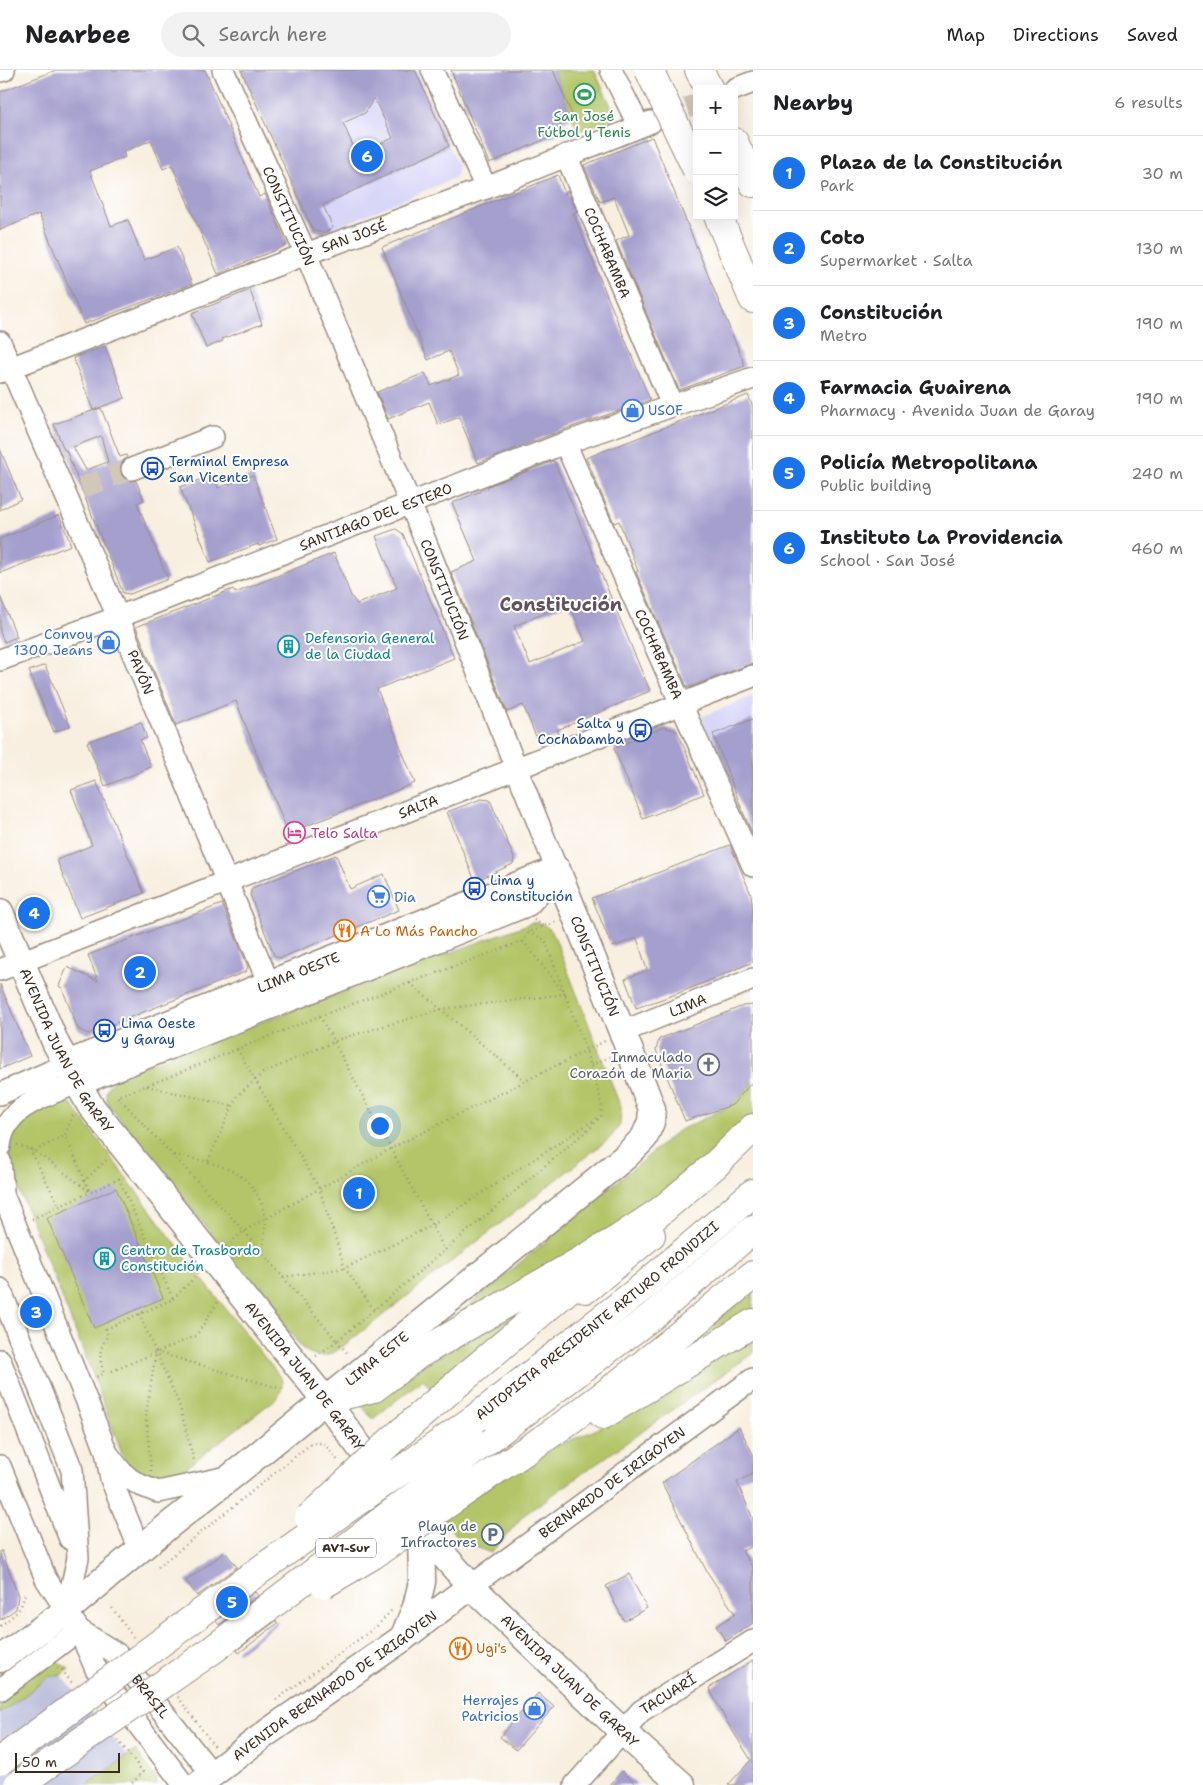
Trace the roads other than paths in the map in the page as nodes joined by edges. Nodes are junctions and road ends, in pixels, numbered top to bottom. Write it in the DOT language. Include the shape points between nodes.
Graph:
graph roads {
  1 [pos="4,70"];
  2 [pos="223,70"];
  3 [pos="432,70"];
  4 [pos="611,70"];
  5 [pos="649,70"];
  6 [pos="700,70"];
  7 [pos="0,71"];
  8 [pos="707,85"];
  9 [pos="738,151"];
  10 [pos="566,155"];
  11 [pos="693,162"];
  12 [pos="753,183"];
  13 [pos="486,188"];
  14 [pos="720,220"];
  15 [pos="306,254"];
  16 [pos="753,299"];
  17 [pos="0,342"];
  18 [pos="6,370"];
  19 [pos="753,378"];
  20 [pos="672,405"];
  21 [pos="213,437"];
  22 [pos="565,443"];
  23 [pos="132,469"];
  24 [pos="410,503"];
  25 [pos="118,617"];
  26 [pos="0,660"];
  27 [pos="753,676"];
  28 [pos="680,704"];
  29 [pos="517,767"];
  30 [pos="753,866"];
  31 [pos="557,870"];
  32 [pos="227,881"];
  33 [pos="527,903"];
  34 [pos="0,912"];
  35 [pos="574,915"];
  36 [pos="11,966"];
  37 [pos="753,979"];
  38 [pos="753,990"];
  39 [pos="273,994"];
  40 [pos="709,997"];
  41 [pos="622,1032"];
  42 [pos="72,1074"];
  43 [pos="0,1094"];
  44 [pos="652,1116"];
  45 [pos="750,1140"];
  46 [pos="5,1144"];
  47 [pos="0,1161"];
  48 [pos="1,1189"];
  49 [pos="753,1193"];
  50 [pos="662,1210"];
  51 [pos="753,1230"];
  52 [pos="753,1275"];
  53 [pos="0,1289"];
  54 [pos="753,1323"];
  55 [pos="0,1360"];
  56 [pos="753,1379"];
  57 [pos="462,1387"];
  58 [pos="324,1400"];
  59 [pos="542,1442"];
  60 [pos="106,1451"];
  61 [pos="0,1466"];
  62 [pos="232,1476"];
  63 [pos="422,1530"];
  64 [pos="78,1558"];
  65 [pos="149,1558"];
  66 [pos="243,1582"];
  67 [pos="471,1586"];
  68 [pos="73,1620"];
  69 [pos="403,1638"];
  70 [pos="753,1641"];
  71 [pos="211,1651"];
  72 [pos="0,1659"];
  73 [pos="0,1690"];
  74 [pos="623,1732"];
  75 [pos="0,1761"];
  76 [pos="205,1779"];
  77 [pos="18,1785"];
  78 [pos="184,1785"];
  79 [pos="575,1785"];
  80 [pos="682,1785"];
  1 -- 7 [label="street"];
  2 -- 15 [label="street, CONSTITUCIÓN"];
  3 -- 13 [label="street"];
  4 -- 10 [label="street, SAN JOSÉ" via="645,124"];
  5 -- 11 [label="highway, bridge"];
  6 -- 8 [label="highway"];
  9 -- 12 [label="highway"];
  10 -- 13 [label="street, SAN JOSÉ"];
  10 -- 20 [label="street, COCHABAMBA"];
  13 -- 15 [label="street, SAN JOSÉ"];
  14 -- 16 [label="highway"];
  15 -- 18 [label="street, SAN JOSÉ"];
  15 -- 24 [label="street, CONSTITUCIÓN"];
  17 -- 18 [label="street, PAVÓN"];
  18 -- 25 [label="street, PAVÓN" via="73,491"];
  19 -- 20 [label="street, SANTIAGO DEL ESTERO"];
  20 -- 22 [label="street, SANTIAGO DEL ESTERO"];
  21 -- 23 [label="street"];
  22 -- 24 [label="street, SANTIAGO DEL ESTERO"];
  22 -- 28 [label="street, COCHABAMBA"];
  24 -- 25 [label="street, SANTIAGO DEL ESTERO"];
  24 -- 29 [label="street, CONSTITUCIÓN"];
  25 -- 26 [label="street, SANTIAGO DEL ESTERO"];
  25 -- 32 [label="street, PAVÓN"];
  27 -- 28 [label="street, SALTA"];
  28 -- 29 [label="street, SALTA"];
  28 -- 30 [label="street, COCHABAMBA"];
  29 -- 31 [label="street, CONSTITUCIÓN"];
  29 -- 32 [label="street, SALTA"];
  31 -- 33 [label="main road, LIMA OESTE"];
  31 -- 35 [label="main road, CONSTITUCIÓN"];
  31 -- 39 [label="main road, LIMA OESTE"];
  32 -- 36 [label="street, SALTA"];
  32 -- 39 [label="street, PAVÓN"];
  33 -- 35 [label="main road"];
  33 -- 39 [label="main road, LIMA OESTE"];
  34 -- 36 [label="main road, AVENIDA JUAN DE GARAY"];
  35 -- 41 [label="main road, CONSTITUCIÓN"];
  36 -- 42 [label="main road, AVENIDA JUAN DE GARAY"];
  37 -- 40 [label="street, LIMA"];
  38 -- 40 [label="street"];
  39 -- 42 [label="main road, LIMA OESTE"];
  40 -- 41 [label="street, LIMA"];
  41 -- 44 [label="main road, CONSTITUCIÓN"];
  42 -- 43 [label="street, LIMA OESTE"];
  42 -- 46 [label="street" via="15,1112 1,1139"];
  42 -- 58 [label="main road, AVENIDA JUAN DE GARAY" via="90,1105"];
  44 -- 58 [label="main road, LIMA ESTE" via="649,1130 637,1147"];
  45 -- 50 [label="highway"];
  45 -- 57 [label="highway" via="669,1220"];
  47 -- 48 [label="street"];
  48 -- 60 [label="street"];
  49 -- 66 [label="highway, AUTOPISTA PRESIDENTE ARTURO FRONDIZI / AV1-Sur, bridge" via="644,1286 477,1417"];
  50 -- 57 [label="highway"];
  50 -- 58 [label="highway" via="620,1238 416,1356 374,1388"];
  51 -- 71 [label="highway, AUTOPISTA PRESIDENTE ARTURO FRONDIZI / AV1-Sur, bridge" via="652,1316"];
  52 -- 59 [label="highway"];
  53 -- 64 [label="street" via="72,1470"];
  54 -- 59 [label="highway" via="590,1422"];
  55 -- 64 [label="street"];
  56 -- 67 [label="street, BERNARDO DE IRIGOYEN"];
  57 -- 66 [label="highway, bridge" via="338,1491"];
  58 -- 62 [label="main road, LIMA ESTE"];
  58 -- 63 [label="main road, AVENIDA JUAN DE GARAY"];
  59 -- 71 [label="highway, bridge" via="373,1555"];
  60 -- 62 [label="street" via="130,1479 158,1492"];
  60 -- 65 [label="street" via="111,1479"];
  61 -- 68 [label="street, BRASIL" via="46,1579"];
  62 -- 65 [label="main road, LIMA ESTE"];
  63 -- 67 [label="main road, AVENIDA JUAN DE GARAY"];
  63 -- 69 [label="main road" via="421,1590"];
  64 -- 68 [label="street"];
  65 -- 68 [label="main road, LIMA ESTE"];
  66 -- 75 [label="highway, AUTOPISTA PRESIDENTE ARTURO FRONDIZI / AV1-Sur, bridge"];
  67 -- 69 [label="main road, AVENIDA BERNARDO DE IRIGOYEN"];
  67 -- 74 [label="main road, AVENIDA JUAN DE GARAY"];
  68 -- 72 [label="main road, LIMA ESTE"];
  68 -- 73 [label="street"];
  68 -- 76 [label="street, BRASIL" via="116,1654"];
  68 -- 78 [label="street, BRASIL" via="96,1669"];
  69 -- 76 [label="main road, AVENIDA BERNARDO DE IRIGOYEN"];
  70 -- 74 [label="street, TACUARÍ" via="640,1711"];
  71 -- 77 [label="highway, AUTOPISTA PRESIDENTE ARTURO FRONDIZI / AV1-Sur, bridge"];
  74 -- 79 [label="street, TACUARÍ"];
  74 -- 80 [label="main road, AVENIDA JUAN DE GARAY"];
}
